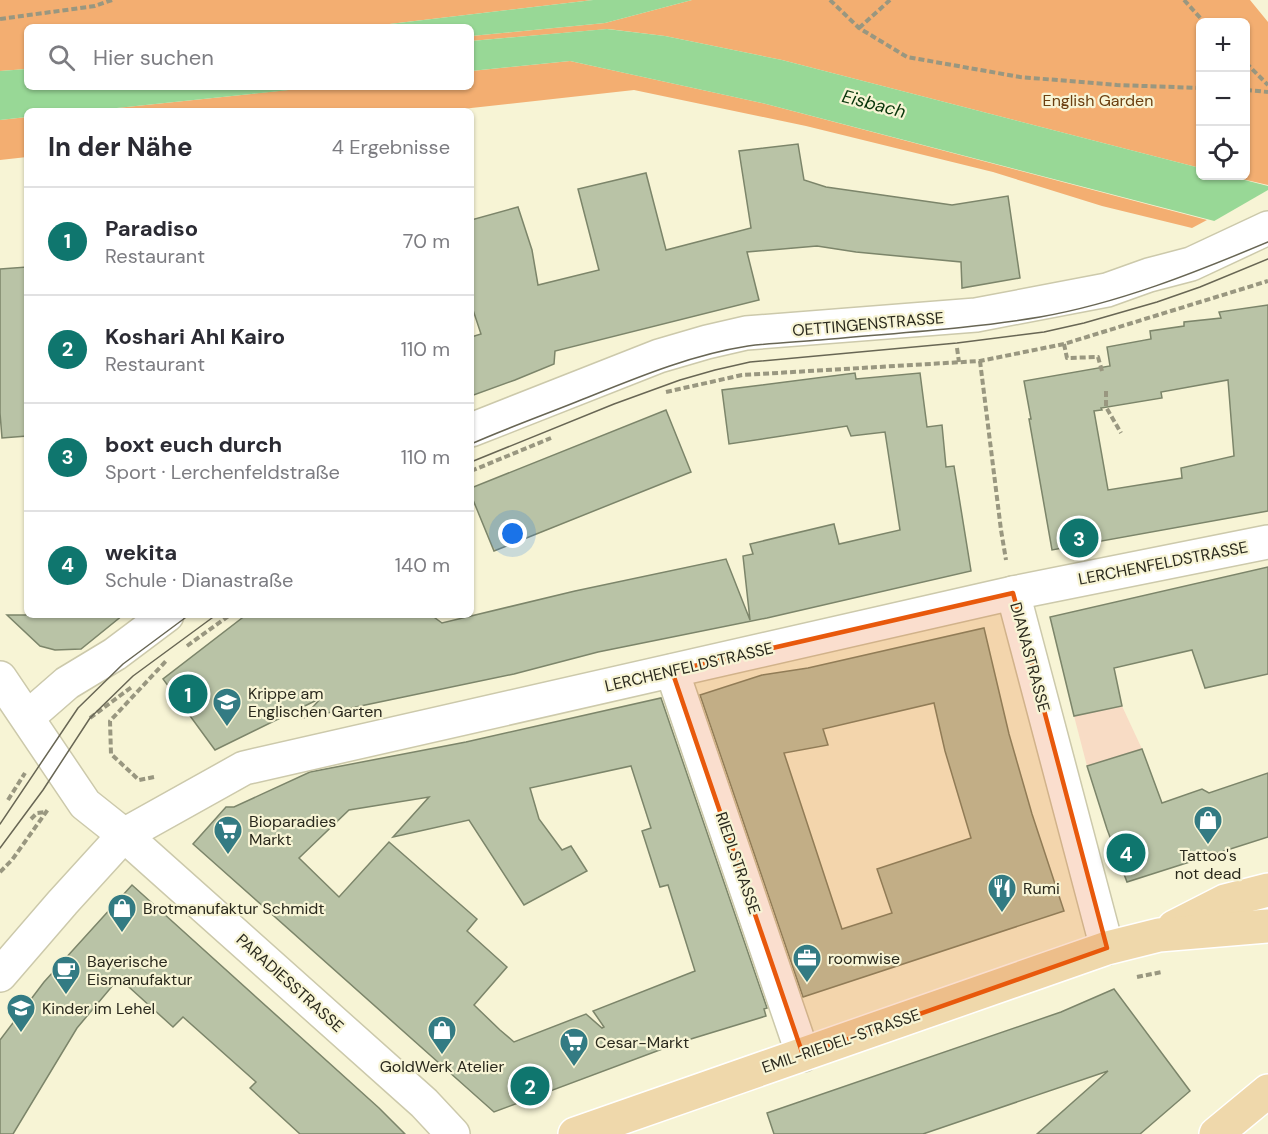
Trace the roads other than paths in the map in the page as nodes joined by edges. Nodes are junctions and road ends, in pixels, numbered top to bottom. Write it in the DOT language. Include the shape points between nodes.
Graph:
graph roads {
  1 [pos="1260,233"];
  2 [pos="474,429"];
  3 [pos="1268,542"];
  4 [pos="1013,593"];
  5 [pos="163,618"];
  6 [pos="672,671"];
  7 [pos="0,678"];
  8 [pos="28,717"];
  9 [pos="124,835"];
  10 [pos="1268,890"];
  11 [pos="1268,926"];
  12 [pos="1159,934"];
  13 [pos="1107,948"];
  14 [pos="0,975"];
  15 [pos="803,1055"];
  16 [pos="1268,1091"];
  17 [pos="453,1134"];
  18 [pos="575,1134"];
  19 [pos="1216,1134"];
  1 -- 2 [label="street, OETTINGENSTRASSE" via="1191,264 1107,290 976,315 746,333 707,342 659,356"];
  3 -- 4 [label="street, LERCHENFELDSTRASSE"];
  4 -- 6 [label="street, LERCHENFELDSTRASSE"];
  4 -- 13 [label="street, DIANASTRASSE"];
  5 -- 8 [label="street"];
  6 -- 9 [label="street, LERCHENFELDSTRASSE" via="244,768"];
  6 -- 15 [label="street, RIEDLSTRASSE"];
  7 -- 8 [label="street"];
  8 -- 9 [label="street" via="85,804"];
  9 -- 14 [label="street"];
  9 -- 17 [label="street, PARADIESSTRASSE" via="424,1103"];
  10 -- 12 [label="main road" via="1225,901"];
  11 -- 12 [label="main road"];
  12 -- 13 [label="main road, EMIL-RIEDEL-STRASSE"];
  13 -- 15 [label="main road, EMIL-RIEDEL-STRASSE"];
  15 -- 18 [label="main road, EMIL-RIEDEL-STRASSE"];
  16 -- 19 [label="main road"];
}
